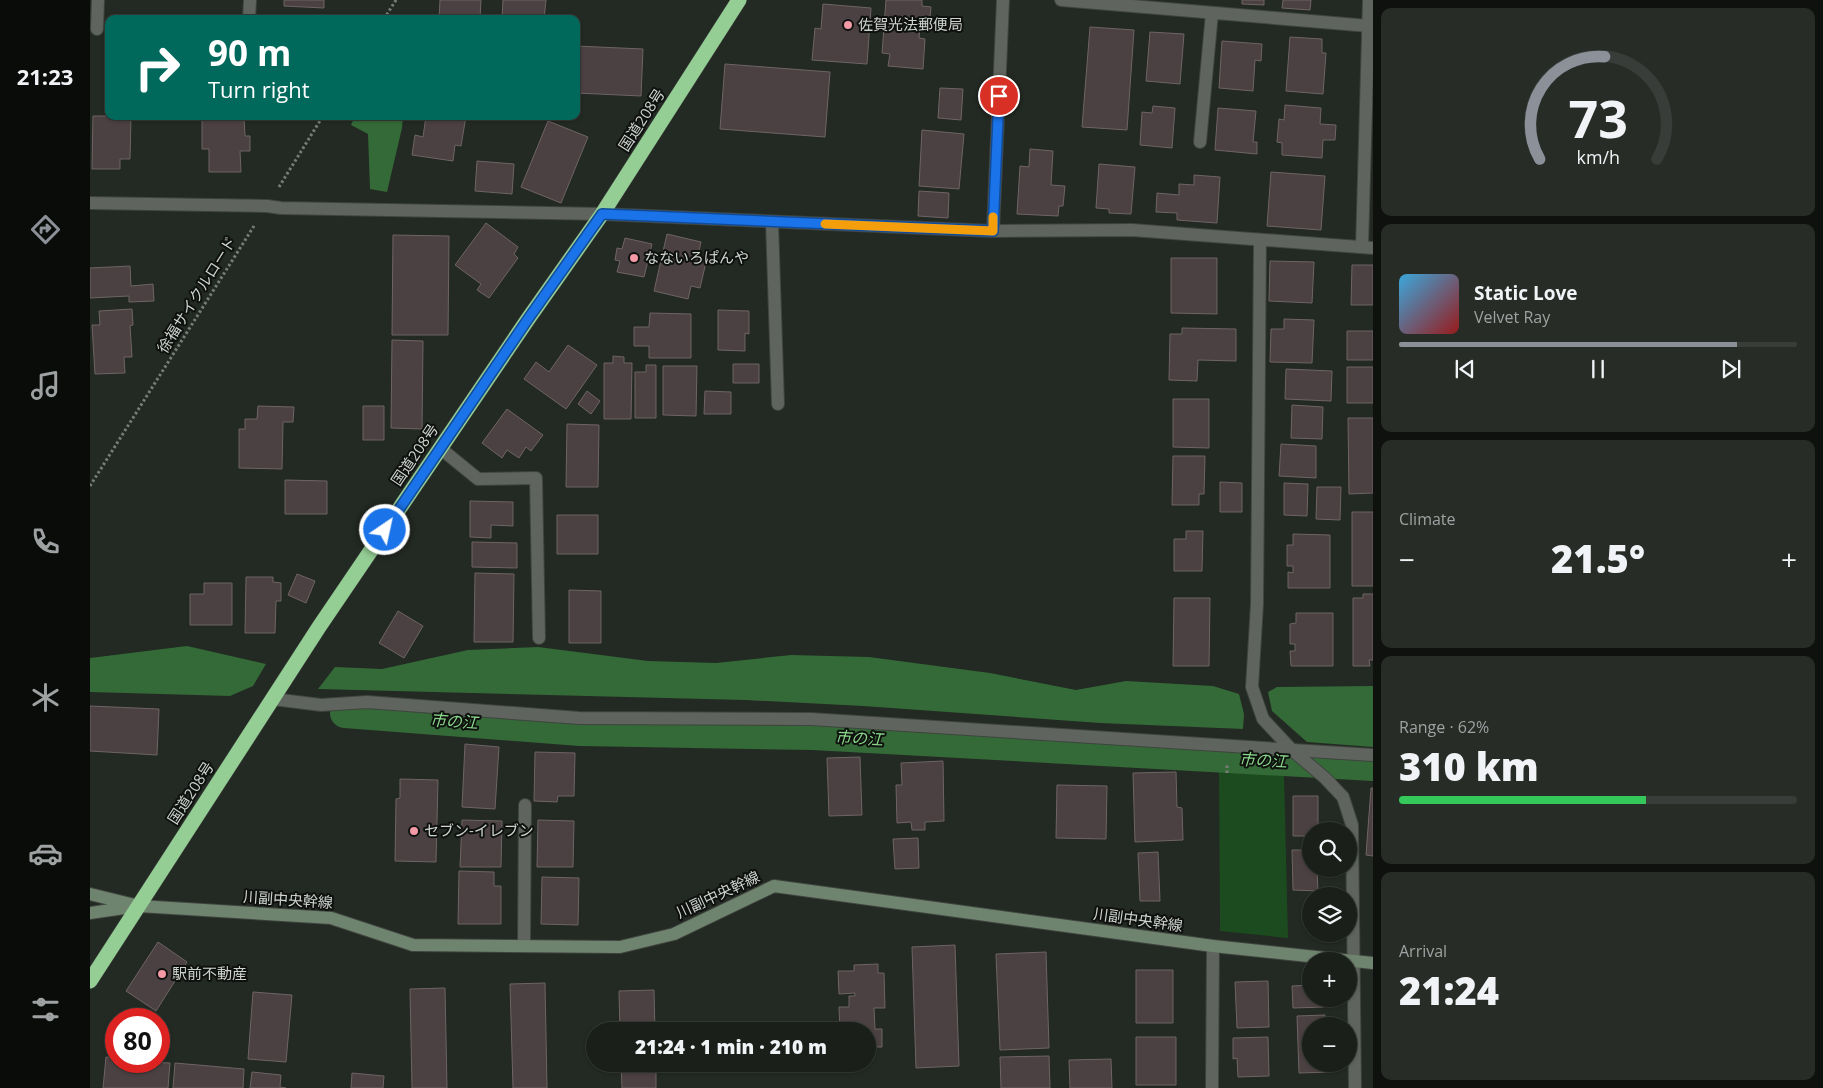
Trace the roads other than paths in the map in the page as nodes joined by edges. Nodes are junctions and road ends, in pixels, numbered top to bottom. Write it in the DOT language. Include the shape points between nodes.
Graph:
graph roads {
  1 [pos="98,0"];
  2 [pos="250,0"];
  3 [pos="739,0"];
  4 [pos="1003,0"];
  5 [pos="1061,0"];
  6 [pos="1369,0"];
  7 [pos="1212,13"];
  8 [pos="249,15"];
  9 [pos="1369,26"];
  10 [pos="99,29"];
  11 [pos="1200,142"];
  12 [pos="90,204"];
  13 [pos="602,214"];
  14 [pos="772,222"];
  15 [pos="993,231"];
  16 [pos="1260,240"];
  17 [pos="1368,248"];
  18 [pos="778,404"];
  19 [pos="440,448"];
  20 [pos="539,638"];
  21 [pos="273,699"];
  22 [pos="1292,750"];
  23 [pos="1373,755"];
  24 [pos="525,805"];
  25 [pos="90,894"];
  26 [pos="138,906"];
  27 [pos="90,913"];
  28 [pos="524,946"];
  29 [pos="1213,946"];
  30 [pos="1354,952"];
  31 [pos="1302,956"];
  32 [pos="1357,962"];
  33 [pos="1373,963"];
  34 [pos="90,981"];
  35 [pos="1354,1007"];
  36 [pos="1212,1088"];
  37 [pos="1355,1088"];
  1 -- 10 [label="street"];
  2 -- 8 [label="street"];
  3 -- 13 [label="highway, 国道208号"];
  4 -- 15 [label="street"];
  5 -- 7 [label="street"];
  6 -- 9 [label="street"];
  7 -- 9 [label="street"];
  7 -- 11 [label="street"];
  9 -- 17 [label="street"];
  12 -- 13 [label="street"];
  13 -- 14 [label="street"];
  13 -- 19 [label="highway, 国道208号"];
  14 -- 15 [label="street"];
  14 -- 18 [label="street"];
  15 -- 16 [label="street" via="1132,230"];
  16 -- 17 [label="street"];
  16 -- 22 [label="street" via="1257,604 1252,686 1263,719"];
  19 -- 20 [label="street" via="478,479 536,478"];
  19 -- 21 [label="highway, 国道208号"];
  21 -- 22 [label="street" via="320,705 367,702 579,718 811,719"];
  21 -- 26 [label="highway, 国道208号"];
  22 -- 23 [label="street"];
  22 -- 30 [label="street" via="1343,797 1352,826"];
  24 -- 28 [label="street"];
  25 -- 26 [label="street"];
  26 -- 27 [label="street"];
  26 -- 28 [label="street, 川副中央幹線" via="331,918 413,945"];
  26 -- 34 [label="highway, 国道208号"];
  28 -- 29 [label="street, 川副中央幹線" via="620,947 674,934 774,886"];
  29 -- 31 [label="street, 川副中央幹線"];
  29 -- 36 [label="street"];
  32 -- 33 [label="street, 川副中央幹線"];
  35 -- 37 [label="street"];
}
